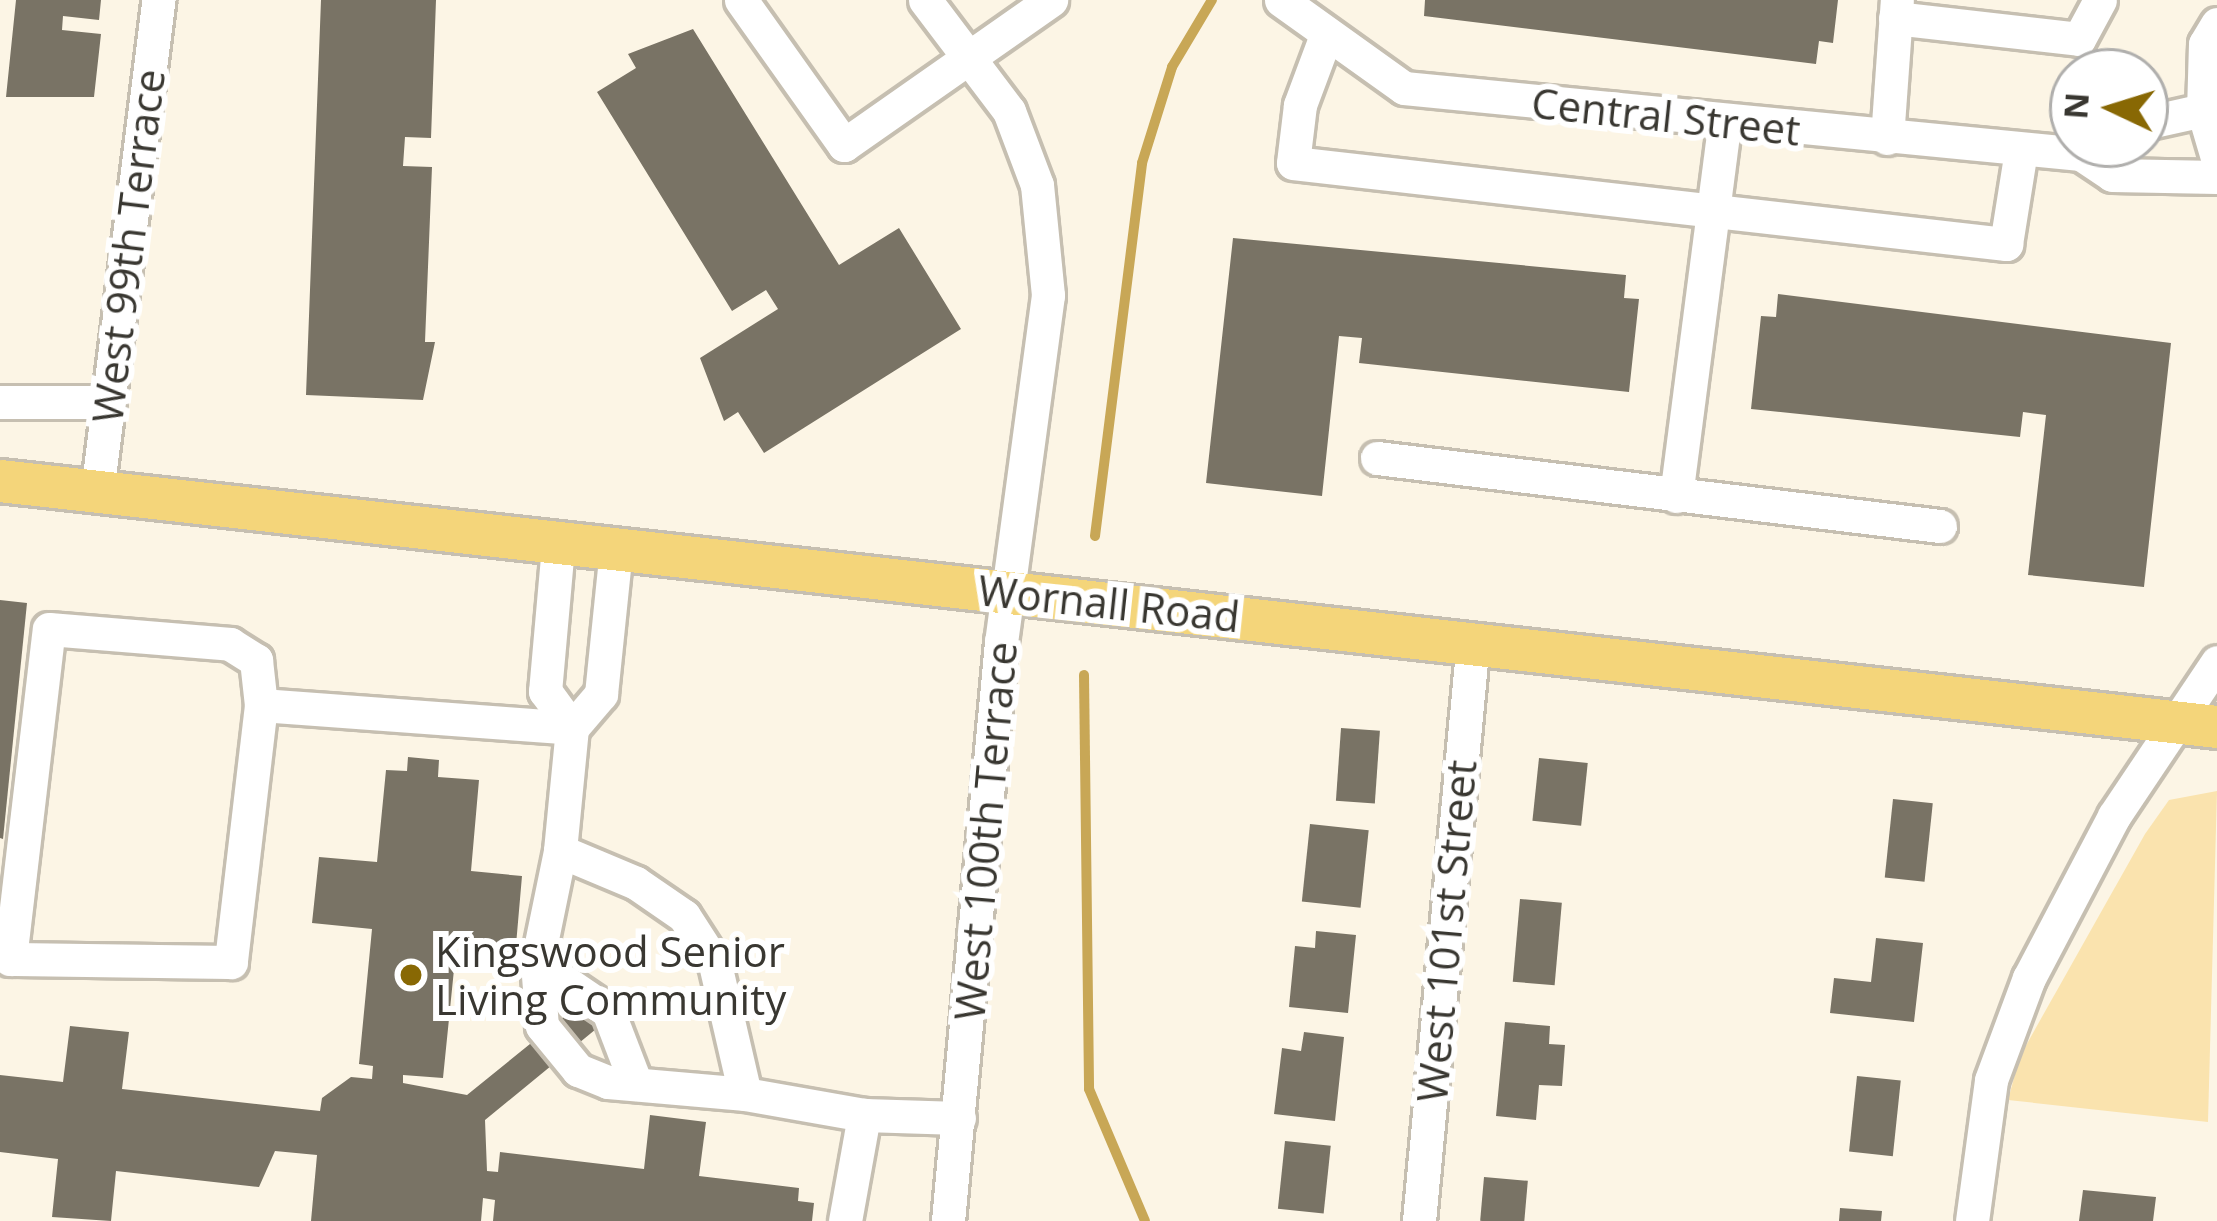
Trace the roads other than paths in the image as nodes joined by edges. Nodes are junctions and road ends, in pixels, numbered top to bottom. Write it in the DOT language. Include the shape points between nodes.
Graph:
graph roads {
  1 [pos="158,0"];
  2 [pos="741,0"];
  3 [pos="925,0"];
  4 [pos="1051,0"];
  5 [pos="1281,0"];
  6 [pos="2099,0"];
  7 [pos="1896,9"];
  8 [pos="2217,24"];
  9 [pos="1325,38"];
  10 [pos="971,50"];
  11 [pos="2203,110"];
  12 [pos="2169,118"];
  13 [pos="1724,124"];
  14 [pos="1887,138"];
  15 [pos="2021,150"];
  16 [pos="2049,150"];
  17 [pos="2217,158"];
  18 [pos="2105,168"];
  19 [pos="2217,178"];
  20 [pos="1714,211"];
  21 [pos="0,402"];
  22 [pos="109,402"];
  23 [pos="1377,458"];
  24 [pos="0,481"];
  25 [pos="97,493"];
  26 [pos="1676,496"];
  27 [pos="1940,526"];
  28 [pos="558,546"];
  29 [pos="616,550"];
  30 [pos="1007,592"];
  31 [pos="1473,640"];
  32 [pos="2217,662"];
  33 [pos="261,705"];
  34 [pos="2171,725"];
  35 [pos="2217,727"];
  36 [pos="572,728"];
  37 [pos="560,851"];
  38 [pos="537,963"];
  39 [pos="636,1084"];
  40 [pos="745,1094"];
  41 [pos="864,1114"];
  42 [pos="959,1118"];
  43 [pos="844,1221"];
  44 [pos="948,1221"];
  45 [pos="1419,1221"];
  46 [pos="1972,1221"];
  1 -- 22 [label="street, West 99th Terrace"];
  2 -- 10 [label="street" via="844,145"];
  3 -- 10 [label="street, West 100th Terrace"];
  4 -- 10 [label="street"];
  5 -- 9 [label="street, Central Street"];
  6 -- 7 [label="street" via="2079,38"];
  7 -- 14 [label="street"];
  8 -- 11 [label="street" via="2205,44"];
  9 -- 13 [label="street, Central Street" via="1403,88"];
  9 -- 20 [label="street" via="1300,105 1293,163"];
  10 -- 30 [label="street, West 100th Terrace" via="1010,111 1037,185 1048,295"];
  11 -- 12 [label="street"];
  11 -- 17 [label="street"];
  13 -- 14 [label="street, Central Street"];
  13 -- 20 [label="street"];
  14 -- 15 [label="street, Central Street"];
  15 -- 16 [label="street, Central Street"];
  15 -- 20 [label="street" via="2006,244"];
  18 -- 19 [label="street, Central Street" via="2112,175"];
  20 -- 26 [label="street"];
  21 -- 22 [label="street"];
  22 -- 25 [label="street, West 99th Terrace"];
  23 -- 26 [label="street"];
  24 -- 25 [label="main road, Wornall Road"];
  25 -- 28 [label="main road, Wornall Road"];
  26 -- 27 [label="street"];
  28 -- 29 [label="main road, Wornall Road"];
  28 -- 36 [label="street" via="545,691"];
  29 -- 30 [label="main road, Wornall Road"];
  29 -- 36 [label="street" via="601,694"];
  30 -- 31 [label="main road, Wornall Road"];
  30 -- 42 [label="street, West 100th Terrace"];
  31 -- 34 [label="main road, Wornall Road"];
  31 -- 45 [label="street, West 101st Street"];
  32 -- 34 [label="street"];
  33 -- 33 [label="street" via="256,660 230,644 49,629 10,958 231,962"];
  33 -- 36 [label="street"];
  34 -- 35 [label="main road, Wornall Road"];
  34 -- 46 [label="street" via="2029,978 1991,1081"];
  36 -- 37 [label="street"];
  37 -- 38 [label="street"];
  37 -- 40 [label="street" via="636,883 684,916 721,980"];
  38 -- 39 [label="street" via="608,1011"];
  38 -- 39 [label="street" via="535,1002 578,1070"];
  39 -- 40 [label="street"];
  40 -- 41 [label="street"];
  41 -- 42 [label="street"];
  41 -- 43 [label="street"];
  42 -- 44 [label="street, West 100th Terrace"];
}
